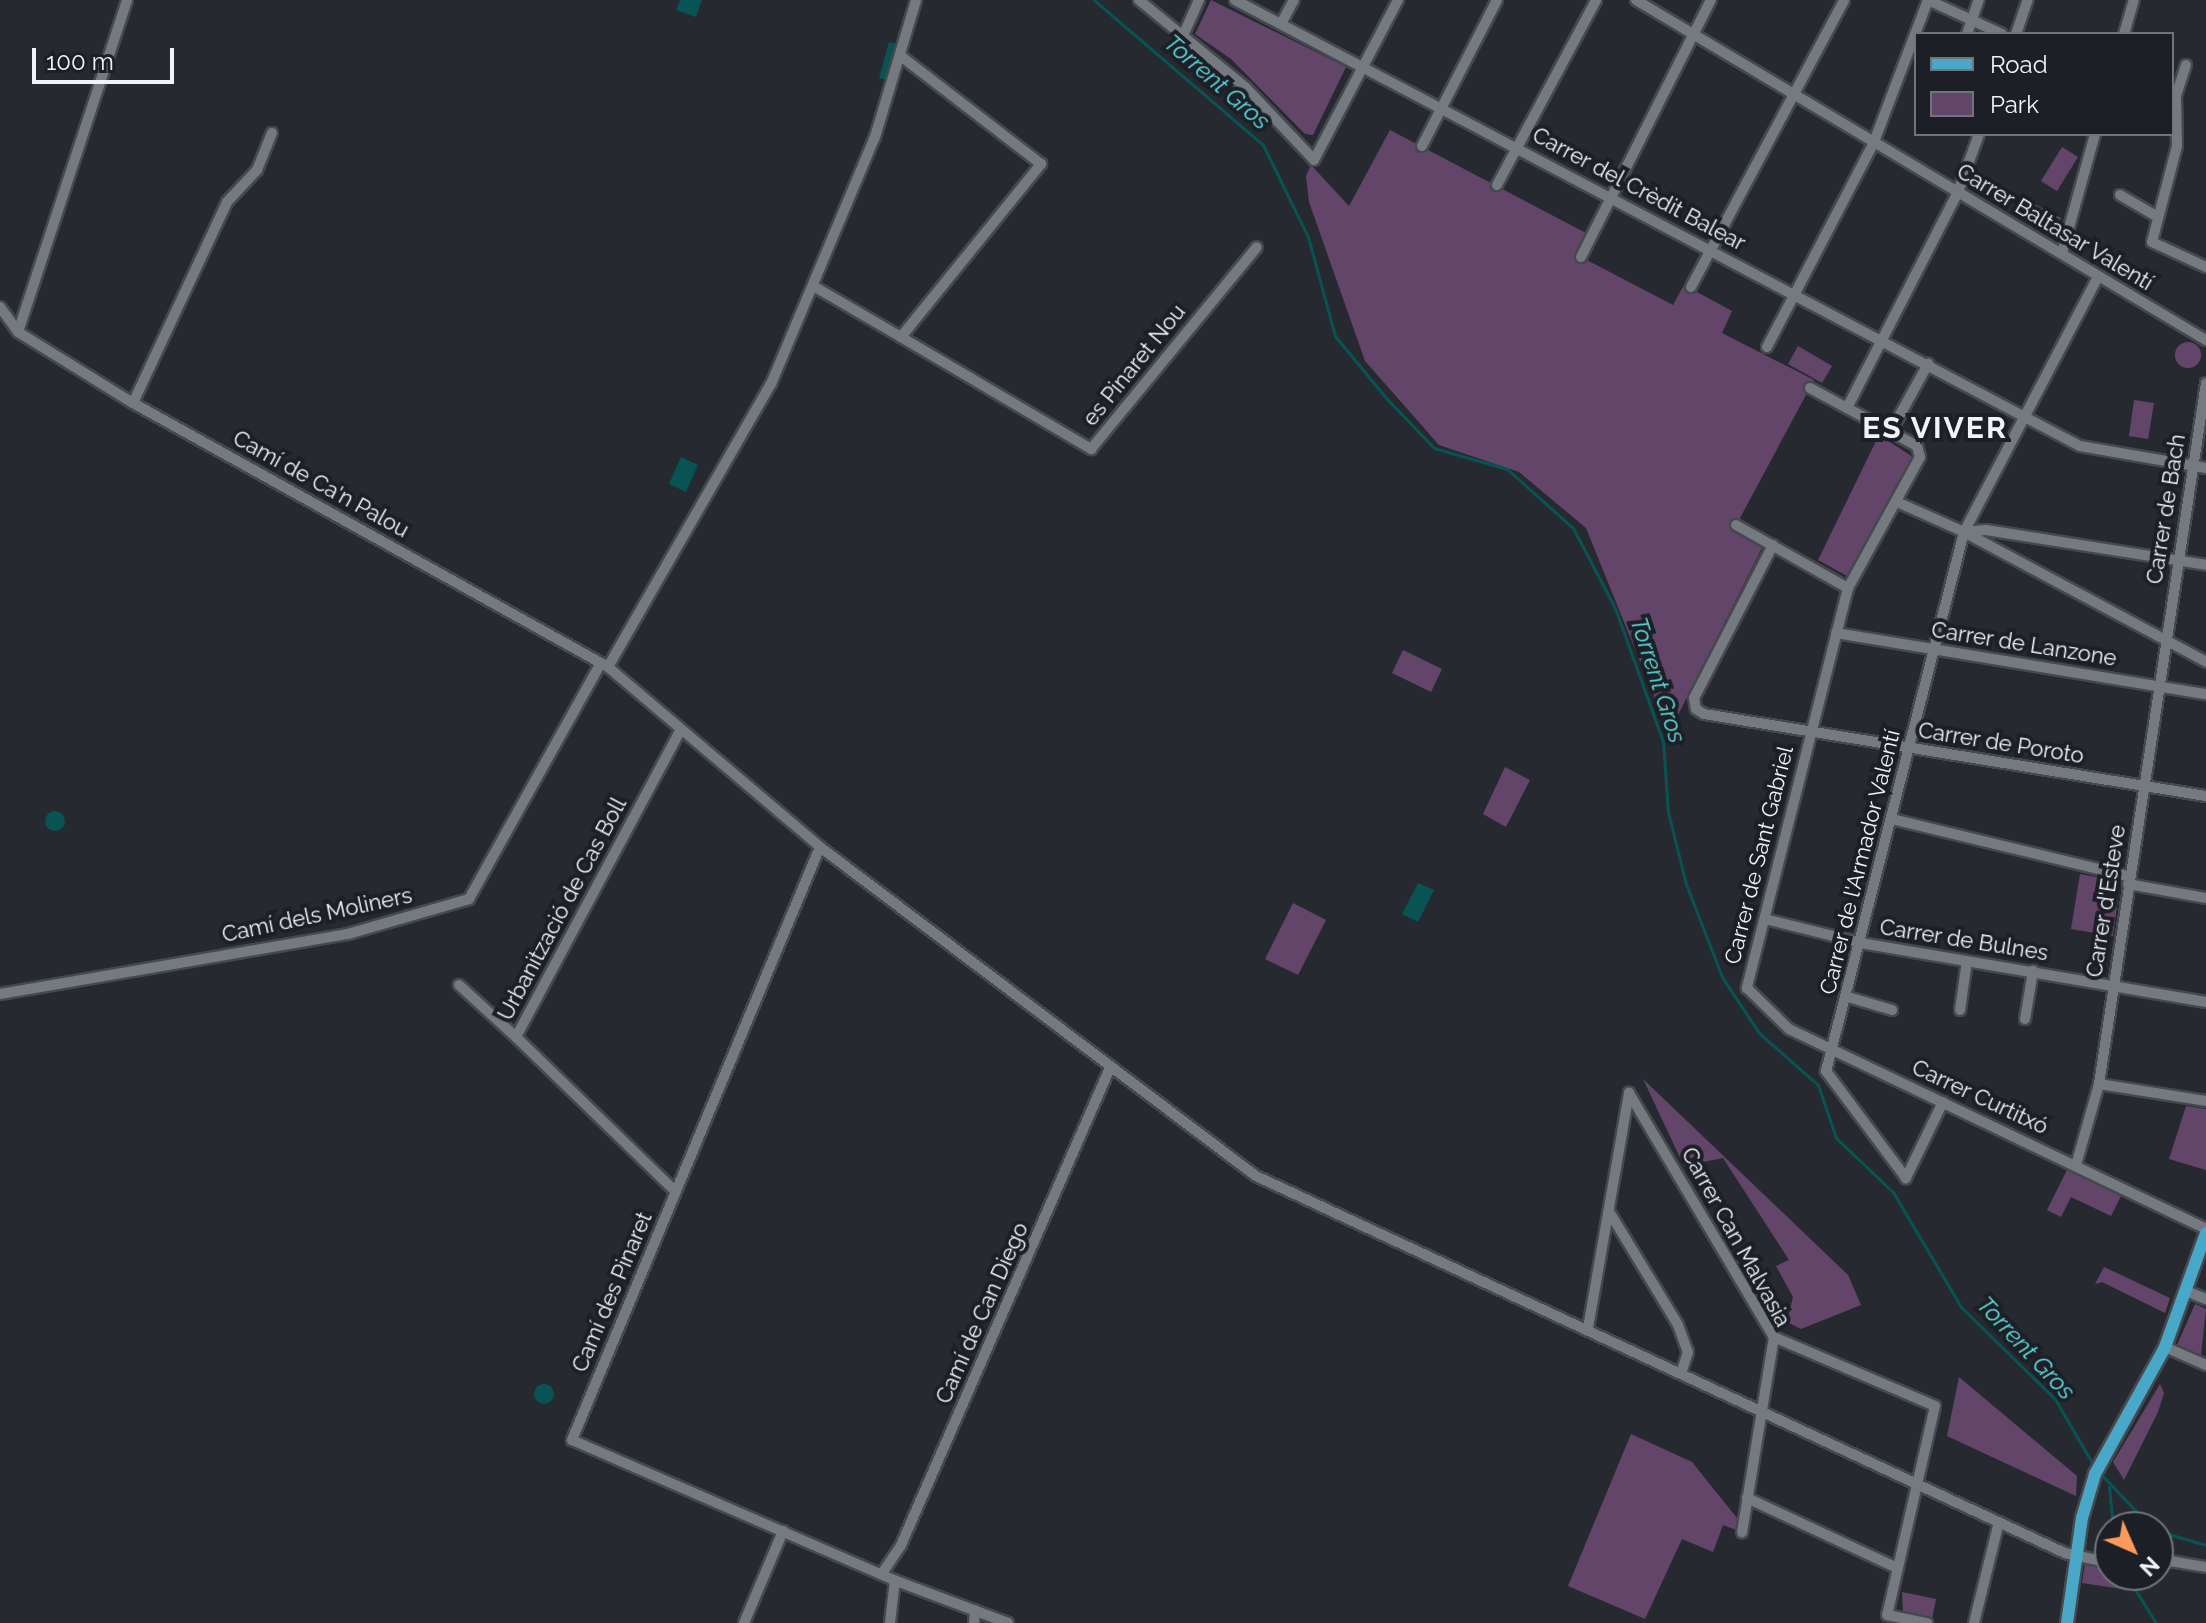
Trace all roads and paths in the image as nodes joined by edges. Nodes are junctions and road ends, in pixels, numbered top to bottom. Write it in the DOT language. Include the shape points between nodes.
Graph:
graph roads {
  1 [pos="127,0"];
  2 [pos="916,0"];
  3 [pos="1139,0"];
  4 [pos="1199,0"];
  5 [pos="1235,0"];
  6 [pos="1294,0"];
  7 [pos="1398,0"];
  8 [pos="1497,0"];
  9 [pos="1596,0"];
  10 [pos="1636,0"];
  11 [pos="1711,0"];
  12 [pos="1844,0"];
  13 [pos="1928,0"];
  14 [pos="1979,0"];
  15 [pos="2028,0"];
  16 [pos="2134,0"];
  17 [pos="1972,21"];
  18 [pos="1281,24"];
  19 [pos="1916,32"];
  20 [pos="1968,32"];
  21 [pos="1997,32"];
  22 [pos="2017,32"];
  23 [pos="2125,32"];
  24 [pos="1696,35"];
  25 [pos="1914,37"];
  26 [pos="1182,38"];
  27 [pos="901,56"];
  28 [pos="2186,65"];
  29 [pos="1363,67"];
  30 [pos="1792,93"];
  31 [pos="1441,108"];
  32 [pos="272,133"];
  33 [pos="1978,136"];
  34 [pos="2094,136"];
  35 [pos="1874,142"];
  36 [pos="1422,146"];
  37 [pos="1517,147"];
  38 [pos="1497,185"];
  39 [pos="1958,192"];
  40 [pos="2120,195"];
  41 [pos="1614,197"];
  42 [pos="2158,217"];
  43 [pos="1257,247"];
  44 [pos="1711,249"];
  45 [pos="2062,253"];
  46 [pos="1581,257"];
  47 [pos="2206,267"];
  48 [pos="2098,277"];
  49 [pos="815,287"];
  50 [pos="1691,287"];
  51 [pos="1796,294"];
  52 [pos="0,307"];
  53 [pos="18,332"];
  54 [pos="901,337"];
  55 [pos="1881,339"];
  56 [pos="2206,340"];
  57 [pos="1767,347"];
  58 [pos="1928,364"];
  59 [pos="2206,383"];
  60 [pos="1810,388"];
  61 [pos="133,403"];
  62 [pos="1847,408"];
  63 [pos="2023,415"];
  64 [pos="1891,431"];
  65 [pos="2192,466"];
  66 [pos="2206,468"];
  67 [pos="1897,502"];
  68 [pos="1736,525"];
  69 [pos="1964,532"];
  70 [pos="1773,545"];
  71 [pos="2178,562"];
  72 [pos="2206,565"];
  73 [pos="1848,588"];
  74 [pos="1836,633"];
  75 [pos="2165,641"];
  76 [pos="1934,649"];
  77 [pos="2206,662"];
  78 [pos="604,665"];
  79 [pos="2159,686"];
  80 [pos="2206,694"];
  81 [pos="680,731"];
  82 [pos="1810,732"];
  83 [pos="1907,749"];
  84 [pos="2144,785"];
  85 [pos="2206,796"];
  86 [pos="1892,819"];
  87 [pos="820,847"];
  88 [pos="2128,880"];
  89 [pos="2206,898"];
  90 [pos="1765,919"];
  91 [pos="1861,943"];
  92 [pos="1967,961"];
  93 [pos="2033,971"];
  94 [pos="2113,984"];
  95 [pos="459,985"];
  96 [pos="1747,988"];
  97 [pos="0,994"];
  98 [pos="1848,997"];
  99 [pos="2206,1002"];
  100 [pos="1892,1010"];
  101 [pos="1960,1010"];
  102 [pos="2025,1019"];
  103 [pos="516,1037"];
  104 [pos="1835,1050"];
  105 [pos="1110,1068"];
  106 [pos="2099,1084"];
  107 [pos="2206,1101"];
  108 [pos="1943,1102"];
  109 [pos="2076,1165"];
  110 [pos="676,1192"];
  111 [pos="1610,1213"];
  112 [pos="2206,1231"];
  113 [pos="2186,1291"];
  114 [pos="2206,1299"];
  115 [pos="1588,1328"];
  116 [pos="1774,1337"];
  117 [pos="2165,1347"];
  118 [pos="2206,1365"];
  119 [pos="1682,1371"];
  120 [pos="1761,1410"];
  121 [pos="1915,1483"];
  122 [pos="1747,1498"];
  123 [pos="1999,1522"];
  124 [pos="783,1531"];
  125 [pos="1742,1532"];
  126 [pos="2076,1555"];
  127 [pos="2094,1559"];
  128 [pos="2174,1562"];
  129 [pos="2206,1567"];
  130 [pos="1897,1568"];
  131 [pos="883,1572"];
  132 [pos="895,1580"];
  133 [pos="975,1610"];
  134 [pos="744,1623"];
  135 [pos="890,1623"];
  136 [pos="974,1623"];
  137 [pos="1008,1623"];
  138 [pos="1927,1623"];
  139 [pos="1974,1623"];
  140 [pos="2067,1623"];
  1 -- 53 [label="street"];
  2 -- 27 [label="street"];
  3 -- 26 [label="street"];
  4 -- 26 [label="street"];
  5 -- 18 [label="street, Carrer del Crèdit Balear"];
  6 -- 18 [label="street"];
  7 -- 29 [label="street"];
  8 -- 31 [label="street"];
  9 -- 37 [label="street"];
  10 -- 24 [label="street, Carrer Baltasar Valentí"];
  11 -- 24 [label="street"];
  12 -- 30 [label="street"];
  13 -- 17 [label="street"];
  13 -- 19 [label="street"];
  14 -- 17 [label="street"];
  15 -- 22 [label="street"];
  16 -- 23 [label="street"];
  17 -- 20 [label="street"];
  17 -- 21 [label="street"];
  18 -- 29 [label="street, Carrer del Crèdit Balear"];
  24 -- 30 [label="street, Carrer Baltasar Valentí"];
  24 -- 41 [label="street"];
  25 -- 35 [label="street"];
  26 -- 29 [label="street" via="1254,94 1314,160"];
  27 -- 49 [label="street"];
  27 -- 54 [label="street" via="1041,164"];
  28 -- 42 [label="street" via="2176,95 2177,146"];
  29 -- 31 [label="street, Carrer del Crèdit Balear"];
  30 -- 35 [label="street, Carrer Baltasar Valentí"];
  30 -- 44 [label="street"];
  31 -- 36 [label="street"];
  31 -- 37 [label="street, Carrer del Crèdit Balear"];
  32 -- 61 [label="street" via="257,170 227,202"];
  33 -- 39 [label="street"];
  34 -- 45 [label="street"];
  35 -- 39 [label="street, Carrer Baltasar Valentí"];
  35 -- 51 [label="street"];
  37 -- 38 [label="street"];
  37 -- 41 [label="street, Carrer del Crèdit Balear"];
  39 -- 45 [label="street, Carrer Baltasar Valentí"];
  39 -- 55 [label="street"];
  40 -- 42 [label="street"];
  41 -- 44 [label="street, Carrer del Crèdit Balear"];
  41 -- 46 [label="street"];
  42 -- 47 [label="street" via="2152,242"];
  43 -- 54 [label="street, es Pinaret Nou" via="1091,449"];
  44 -- 50 [label="street"];
  44 -- 51 [label="street, Carrer del Crèdit Balear"];
  45 -- 48 [label="street, Carrer Baltasar Valentí"];
  48 -- 56 [label="street, Carrer Baltasar Valentí"];
  48 -- 63 [label="street, Carrer de l'Armador Valentí"];
  49 -- 54 [label="street, es Pinaret Nou"];
  49 -- 78 [label="street" via="758,408"];
  51 -- 55 [label="street, Carrer del Crèdit Balear"];
  51 -- 57 [label="street"];
  52 -- 53 [label="street, Camí de Ca'n Palou"];
  53 -- 61 [label="street, Camí de Ca'n Palou"];
  55 -- 58 [label="street, Carrer del Crèdit Balear"];
  55 -- 62 [label="street"];
  58 -- 63 [label="street, Carrer del Crèdit Balear"];
  58 -- 64 [label="street"];
  59 -- 65 [label="street, Carrer de Bach"];
  60 -- 62 [label="street"];
  61 -- 78 [label="street, Camí de Ca'n Palou"];
  62 -- 64 [label="street"];
  63 -- 65 [label="street, Carrer del Crèdit Balear" via="2080,446"];
  63 -- 69 [label="street, Carrer de l'Armador Valentí"];
  64 -- 67 [label="street, Carrer de Sant Gabriel" via="1920,452"];
  65 -- 66 [label="street, Carrer del Crèdit Balear"];
  65 -- 71 [label="street, Carrer de Bach"];
  67 -- 69 [label="street" via="1944,528"];
  67 -- 73 [label="street, Carrer de Sant Gabriel"];
  68 -- 70 [label="street"];
  69 -- 71 [label="street" via="1986,530"];
  69 -- 75 [label="street"];
  69 -- 76 [label="street, Carrer de l'Armador Valentí"];
  70 -- 73 [label="street"];
  70 -- 82 [label="street, Carrer de Poroto" via="1694,698 1696,709"];
  71 -- 72 [label="street"];
  71 -- 75 [label="street, Carrer de Bach"];
  73 -- 74 [label="street, Carrer de Sant Gabriel"];
  74 -- 76 [label="street, Carrer de Lanzone"];
  74 -- 82 [label="street, Carrer de Sant Gabriel"];
  75 -- 77 [label="street"];
  75 -- 79 [label="street, Carrer d'Esteve"];
  76 -- 79 [label="street, Carrer de Lanzone"];
  76 -- 83 [label="street, Carrer de l'Armador Valentí"];
  78 -- 81 [label="street, Camí de Ca'n Palou"];
  78 -- 97 [label="street, Camí dels Moliners" via="469,899 376,928"];
  79 -- 80 [label="street, Carrer de Lanzone"];
  79 -- 84 [label="street, Carrer d'Esteve"];
  81 -- 87 [label="street, Camí de Ca'n Palou"];
  81 -- 103 [label="street, Urbanització de Cas Boll"];
  82 -- 83 [label="street, Carrer de Poroto"];
  82 -- 90 [label="street, Carrer de Sant Gabriel"];
  83 -- 84 [label="street, Carrer de Poroto"];
  83 -- 86 [label="street, Carrer de l'Armador Valentí"];
  84 -- 85 [label="street, Carrer de Poroto"];
  84 -- 88 [label="street, Carrer d'Esteve"];
  86 -- 88 [label="street"];
  86 -- 91 [label="street, Carrer de l'Armador Valentí"];
  87 -- 105 [label="street, Camí de Ca'n Palou"];
  87 -- 110 [label="street, Camí des Pinaret"];
  88 -- 89 [label="street"];
  88 -- 94 [label="street, Carrer d'Esteve"];
  90 -- 91 [label="street, Carrer de Bulnes"];
  90 -- 96 [label="street, Carrer de Sant Gabriel"];
  91 -- 92 [label="street, Carrer de Bulnes"];
  91 -- 98 [label="street, Carrer de l'Armador Valentí"];
  92 -- 93 [label="street, Carrer de Bulnes"];
  92 -- 101 [label="street"];
  93 -- 94 [label="street, Carrer de Bulnes"];
  93 -- 102 [label="street"];
  94 -- 99 [label="street, Carrer de Bulnes"];
  94 -- 106 [label="street, Carrer d'Esteve"];
  95 -- 103 [label="street"];
  96 -- 104 [label="street, Carrer Curtitxó" via="1789,1029"];
  98 -- 100 [label="street"];
  98 -- 104 [label="street, Carrer de l'Armador Valentí"];
  103 -- 110 [label="street, Urbanització de Cas Boll"];
  104 -- 108 [label="street, Carrer Curtitxó"];
  104 -- 108 [label="street, Carrer de l'Armador Valentí" via="1826,1071 1906,1178"];
  105 -- 115 [label="street, Camí de Ca'n Palou" via="1256,1176"];
  105 -- 131 [label="street, Camí de Can Diego" via="901,1545"];
  106 -- 107 [label="street"];
  106 -- 109 [label="street, Carrer d'Esteve"];
  108 -- 109 [label="street, Carrer Curtitxó"];
  109 -- 112 [label="street, Carrer Curtitxó"];
  110 -- 124 [label="street, Camí des Pinaret" via="572,1440"];
  111 -- 115 [label="street"];
  111 -- 116 [label="street, Carrer Can Malvasia" via="1629,1093"];
  111 -- 119 [label="street" via="1678,1325 1688,1352"];
  112 -- 113 [label="main road"];
  113 -- 114 [label="street"];
  113 -- 117 [label="main road"];
  115 -- 119 [label="street, Camí de Ca'n Palou"];
  116 -- 120 [label="street, Carrer Can Malvasia"];
  116 -- 121 [label="street" via="1935,1406"];
  117 -- 118 [label="street"];
  117 -- 126 [label="main road" via="2111,1443 2088,1497"];
  119 -- 120 [label="street, Camí de Ca'n Palou"];
  120 -- 121 [label="street, Camí de Ca'n Palou"];
  120 -- 122 [label="street, Carrer Can Malvasia"];
  121 -- 123 [label="street, Camí de Ca'n Palou"];
  121 -- 130 [label="street"];
  122 -- 125 [label="street, Carrer Can Malvasia"];
  122 -- 130 [label="street"];
  123 -- 126 [label="street, Camí de Ca'n Palou"];
  123 -- 139 [label="street"];
  124 -- 131 [label="street, Camí des Pinaret"];
  124 -- 134 [label="street"];
  126 -- 127 [label="street, Camí de Ca'n Palou"];
  126 -- 140 [label="main road"];
  128 -- 129 [label="street"];
  130 -- 138 [label="street" via="1887,1615"];
  131 -- 132 [label="street, Camí des Pinaret"];
  132 -- 133 [label="street, Camí des Pinaret"];
  132 -- 135 [label="street"];
  133 -- 136 [label="street"];
  133 -- 137 [label="street, Camí des Pinaret"];
}
